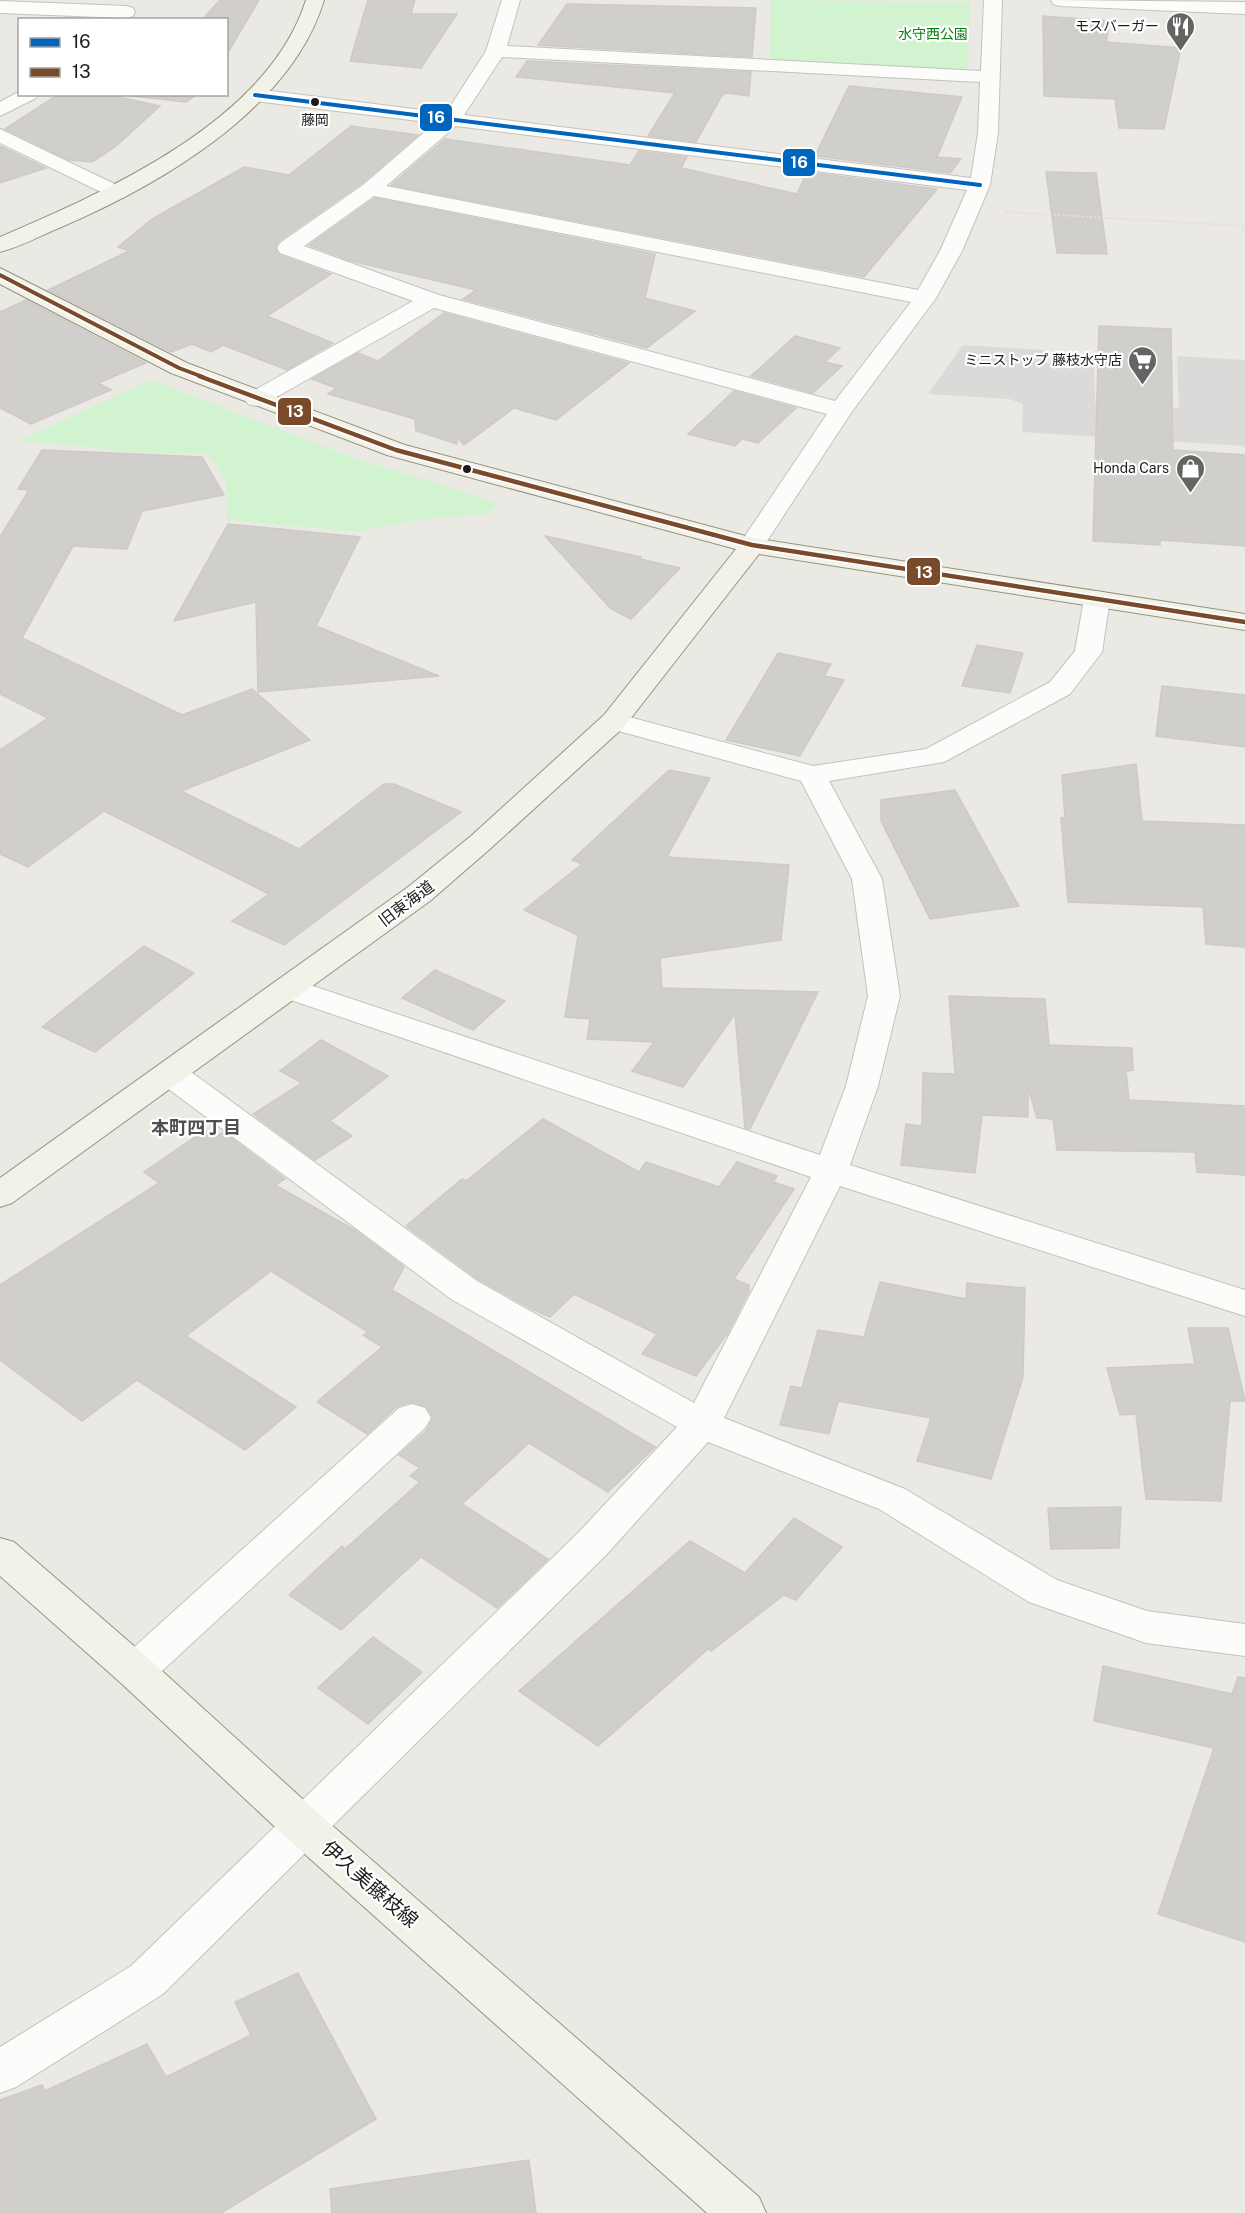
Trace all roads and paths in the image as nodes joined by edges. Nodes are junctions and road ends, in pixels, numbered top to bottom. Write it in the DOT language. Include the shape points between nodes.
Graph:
graph roads {
  1 [pos="315,0"];
  2 [pos="511,0"];
  3 [pos="993,0"];
  4 [pos="1060,0"];
  5 [pos="0,7"];
  6 [pos="1245,8"];
  7 [pos="126,10"];
  8 [pos="496,51"];
  9 [pos="988,77"];
  10 [pos="255,95"];
  11 [pos="25,96"];
  12 [pos="0,110"];
  13 [pos="451,120"];
  14 [pos="0,135"];
  15 [pos="980,184"];
  16 [pos="370,189"];
  17 [pos="118,193"];
  18 [pos="969,210"];
  19 [pos="1245,226"];
  20 [pos="0,245"];
  21 [pos="0,275"];
  22 [pos="925,298"];
  23 [pos="431,300"];
  24 [pos="256,399"];
  25 [pos="841,410"];
  26 [pos="752,545"];
  27 [pos="1097,599"];
  28 [pos="1245,622"];
  29 [pos="614,721"];
  30 [pos="812,775"];
  31 [pos="290,989"];
  32 [pos="171,1074"];
  33 [pos="831,1171"];
  34 [pos="0,1195"];
  35 [pos="1245,1303"];
  36 [pos="412,1418"];
  37 [pos="702,1425"];
  38 [pos="0,1553"];
  39 [pos="1245,1640"];
  40 [pos="135,1671"];
  41 [pos="304,1827"];
  42 [pos="0,2072"];
  43 [pos="741,2213"];
  1 -- 10 [label="street" via="293,50"];
  2 -- 8 [label="street"];
  3 -- 9 [label="street"];
  4 -- 6 [label="street"];
  5 -- 7 [label="street"];
  8 -- 9 [label="street"];
  8 -- 13 [label="street"];
  9 -- 15 [label="street" via="988,133"];
  10 -- 13 [label="street"];
  10 -- 17 [label="street" via="171,160"];
  11 -- 12 [label="street"];
  13 -- 15 [label="street"];
  13 -- 16 [label="street"];
  14 -- 17 [label="street"];
  15 -- 18 [label="street"];
  16 -- 22 [label="street"];
  16 -- 23 [label="street" via="288,248"];
  17 -- 20 [label="street"];
  18 -- 19 [label="path"];
  18 -- 22 [label="street"];
  21 -- 24 [label="street" via="179,368"];
  22 -- 25 [label="street"];
  23 -- 24 [label="street"];
  23 -- 25 [label="street"];
  24 -- 26 [label="street" via="396,450"];
  25 -- 26 [label="street"];
  26 -- 27 [label="street"];
  26 -- 29 [label="street, 旧東海道"];
  27 -- 28 [label="street"];
  27 -- 30 [label="street" via="1088,652 1060,688 934,756"];
  29 -- 30 [label="street"];
  29 -- 31 [label="street, 旧東海道" via="419,894"];
  30 -- 33 [label="street" via="867,879 884,996 862,1086"];
  31 -- 32 [label="street, 旧東海道"];
  31 -- 33 [label="street"];
  32 -- 34 [label="street, 旧東海道"];
  32 -- 37 [label="street" via="464,1290"];
  33 -- 35 [label="street"];
  33 -- 37 [label="street"];
  36 -- 40 [label="street"];
  37 -- 39 [label="street" via="892,1499 1043,1590 1146,1627"];
  37 -- 41 [label="street" via="592,1543"];
  38 -- 40 [label="street, 伊久美藤枝線"];
  40 -- 41 [label="street, 伊久美藤枝線"];
  41 -- 42 [label="street" via="147,1980"];
  41 -- 43 [label="street, 伊久美藤枝線"];
}
